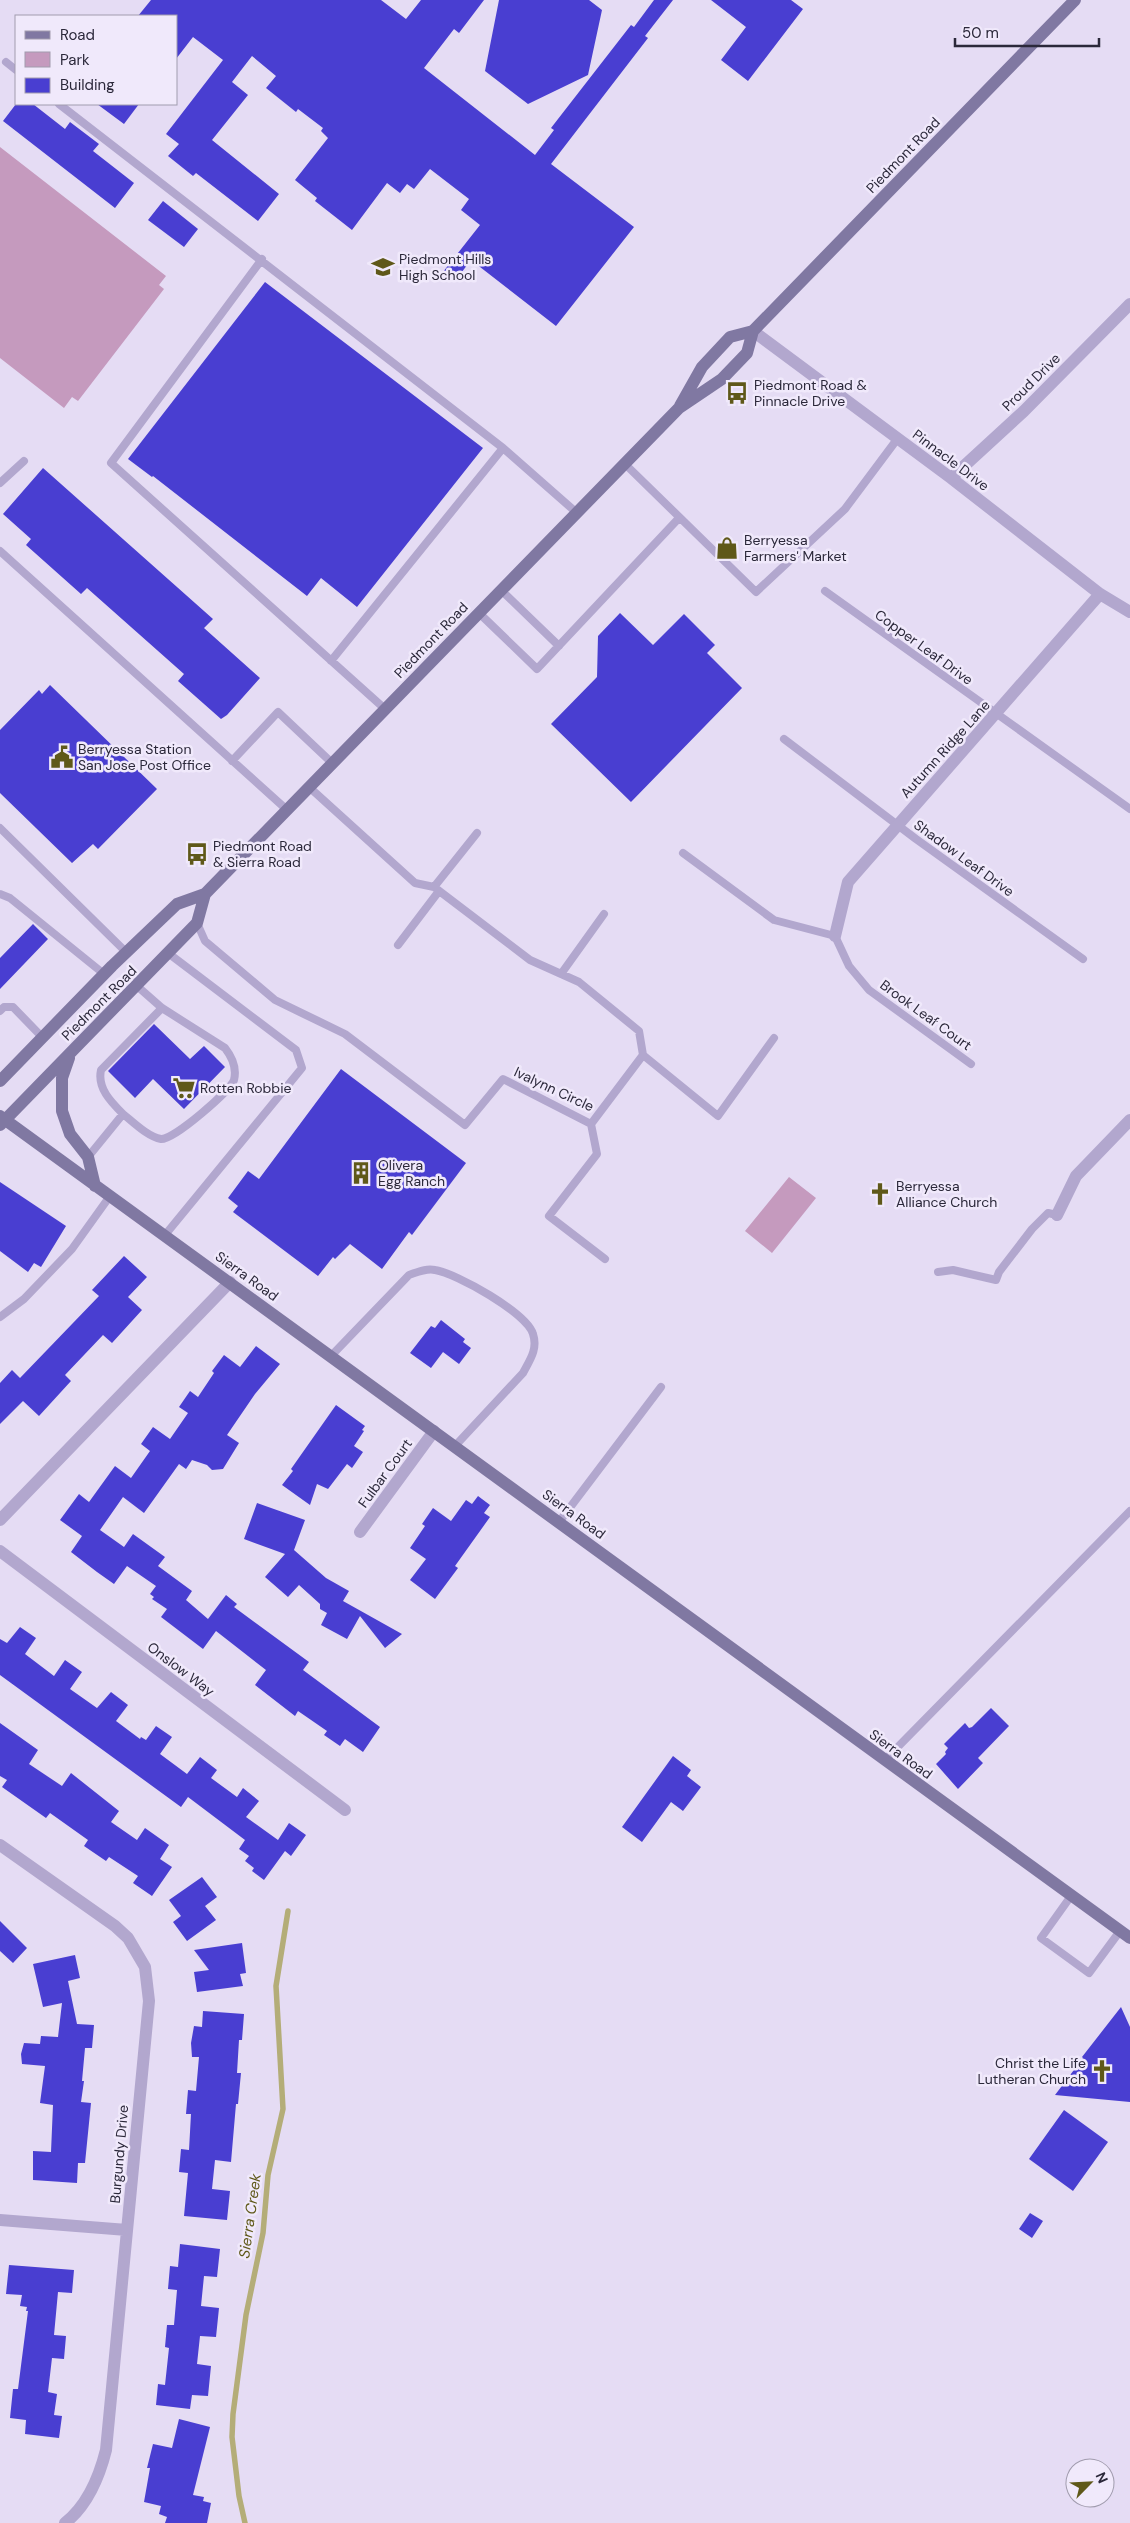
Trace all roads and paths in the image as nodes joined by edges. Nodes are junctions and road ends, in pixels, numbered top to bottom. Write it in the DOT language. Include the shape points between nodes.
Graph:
graph roads {
  1 [pos="1075,0"];
  2 [pos="6,62"];
  3 [pos="15,69"];
  4 [pos="60,105"];
  5 [pos="262,259"];
  6 [pos="1130,304"];
  7 [pos="753,331"];
  8 [pos="679,408"];
  9 [pos="898,438"];
  10 [pos="503,448"];
  11 [pos="24,460"];
  12 [pos="625,464"];
  13 [pos="951,478"];
  14 [pos="0,483"];
  15 [pos="576,513"];
  16 [pos="679,518"];
  17 [pos="0,550"];
  18 [pos="501,590"];
  19 [pos="825,591"];
  20 [pos="1100,594"];
  21 [pos="1130,612"];
  22 [pos="479,613"];
  23 [pos="559,646"];
  24 [pos="331,661"];
  25 [pos="385,709"];
  26 [pos="997,713"];
  27 [pos="784,739"];
  28 [pos="232,761"];
  29 [pos="332,764"];
  30 [pos="309,787"];
  31 [pos="1130,809"];
  32 [pos="286,810"];
  33 [pos="897,825"];
  34 [pos="0,828"];
  35 [pos="477,833"];
  36 [pos="683,853"];
  37 [pos="437,889"];
  38 [pos="0,894"];
  39 [pos="205,894"];
  40 [pos="604,914"];
  41 [pos="197,923"];
  42 [pos="834,936"];
  43 [pos="398,945"];
  44 [pos="126,952"];
  45 [pos="168,953"];
  46 [pos="1082,959"];
  47 [pos="104,974"];
  48 [pos="561,974"];
  49 [pos="137,986"];
  50 [pos="162,1008"];
  51 [pos="0,1011"];
  52 [pos="43,1038"];
  53 [pos="774,1038"];
  54 [pos="72,1052"];
  55 [pos="643,1055"];
  56 [pos="971,1064"];
  57 [pos="0,1081"];
  58 [pos="123,1114"];
  59 [pos="2,1120"];
  60 [pos="1130,1120"];
  61 [pos="591,1124"];
  62 [pos="88,1157"];
  63 [pos="95,1186"];
  64 [pos="110,1196"];
  65 [pos="1057,1215"];
  66 [pos="165,1235"];
  67 [pos="605,1259"];
  68 [pos="938,1272"];
  69 [pos="230,1282"];
  70 [pos="0,1317"];
  71 [pos="330,1356"];
  72 [pos="661,1387"];
  73 [pos="434,1431"];
  74 [pos="455,1446"];
  75 [pos="1130,1511"];
  76 [pos="0,1520"];
  77 [pos="559,1522"];
  78 [pos="360,1532"];
  79 [pos="0,1551"];
  80 [pos="884,1761"];
  81 [pos="345,1810"];
  82 [pos="0,1845"];
  83 [pos="1071,1896"];
  84 [pos="1125,1934"];
  85 [pos="0,2220"];
  86 [pos="127,2230"];
  87 [pos="65,2523"];
  1 -- 7 [label="main road, Piedmont Road"];
  2 -- 3 [label="lane"];
  4 -- 5 [label="lane"];
  5 -- 10 [label="lane"];
  5 -- 24 [label="lane" via="111,463"];
  6 -- 13 [label="street, Proud Drive" via="1024,411"];
  7 -- 8 [label="main road, Piedmont Road" via="747,353 722,379"];
  7 -- 8 [label="main road, Piedmont Road" via="730,337 702,367"];
  7 -- 9 [label="street, Pinnacle Drive"];
  8 -- 12 [label="main road, Piedmont Road"];
  9 -- 13 [label="street, Pinnacle Drive"];
  9 -- 16 [label="lane" via="845,509 756,592"];
  10 -- 15 [label="lane"];
  10 -- 24 [label="lane"];
  11 -- 14 [label="lane"];
  12 -- 15 [label="main road, Piedmont Road"];
  12 -- 16 [label="lane"];
  13 -- 20 [label="street, Pinnacle Drive"];
  15 -- 18 [label="main road, Piedmont Road"];
  16 -- 23 [label="lane"];
  17 -- 28 [label="lane"];
  18 -- 22 [label="main road, Piedmont Road"];
  18 -- 23 [label="lane"];
  19 -- 26 [label="lane, Copper Leaf Drive"];
  20 -- 21 [label="street, Pinnacle Drive"];
  20 -- 26 [label="street, Autumn Ridge Lane"];
  22 -- 23 [label="lane" via="537,669"];
  22 -- 25 [label="main road, Piedmont Road"];
  24 -- 25 [label="lane"];
  25 -- 29 [label="main road, Piedmont Road"];
  26 -- 31 [label="lane, Copper Leaf Drive"];
  26 -- 33 [label="street, Autumn Ridge Lane"];
  27 -- 33 [label="lane, Shadow Leaf Drive"];
  28 -- 29 [label="lane" via="278,712"];
  28 -- 32 [label="lane"];
  29 -- 30 [label="main road, Piedmont Road"];
  30 -- 32 [label="main road, Piedmont Road"];
  30 -- 37 [label="lane" via="415,883"];
  32 -- 39 [label="main road, Piedmont Road"];
  33 -- 42 [label="street, Autumn Ridge Lane" via="848,882"];
  33 -- 46 [label="lane, Shadow Leaf Drive"];
  34 -- 44 [label="lane"];
  35 -- 37 [label="lane"];
  36 -- 42 [label="lane" via="774,920"];
  37 -- 43 [label="lane"];
  37 -- 48 [label="lane" via="530,960"];
  38 -- 47 [label="lane" via="10,898"];
  39 -- 41 [label="main road, Piedmont Road"];
  39 -- 44 [label="main road, Piedmont Road" via="177,904"];
  40 -- 48 [label="lane"];
  41 -- 45 [label="main road, Piedmont Road"];
  41 -- 61 [label="lane, Ivalynn Circle" via="205,941 275,1000 345,1034 465,1125 503,1079"];
  42 -- 56 [label="lane, Brook Leaf Court" via="849,966 869,990"];
  44 -- 47 [label="main road, Piedmont Road"];
  45 -- 49 [label="main road, Piedmont Road"];
  45 -- 66 [label="lane" via="296,1050 302,1068"];
  47 -- 52 [label="main road, Piedmont Road"];
  48 -- 55 [label="lane" via="579,982 639,1031"];
  49 -- 50 [label="lane"];
  49 -- 54 [label="main road, Piedmont Road"];
  50 -- 58 [label="lane" via="101,1070 103,1090"];
  50 -- 58 [label="lane" via="225,1048 232,1058 234,1082 190,1124 171,1137 161,1139"];
  51 -- 52 [label="lane" via="13,1007"];
  52 -- 57 [label="main road, Piedmont Road"];
  53 -- 55 [label="lane" via="718,1116"];
  54 -- 59 [label="main road, Piedmont Road"];
  54 -- 62 [label="main road" via="62,1078 62,1112 70,1134"];
  55 -- 61 [label="lane, Ivalynn Circle"];
  58 -- 62 [label="lane"];
  59 -- 63 [label="main road, Sierra Road"];
  60 -- 65 [label="street" via="1076,1176"];
  61 -- 67 [label="lane" via="597,1154 549,1216"];
  62 -- 63 [label="main road"];
  63 -- 64 [label="main road, Sierra Road"];
  64 -- 66 [label="main road, Sierra Road"];
  64 -- 70 [label="lane" via="72,1249 24,1299"];
  65 -- 68 [label="lane" via="1048,1213 1032,1229 996,1280 953,1270"];
  66 -- 69 [label="main road, Sierra Road"];
  69 -- 71 [label="main road, Sierra Road"];
  69 -- 76 [label="street"];
  71 -- 73 [label="main road, Sierra Road"];
  71 -- 74 [label="lane" via="409,1275 423,1270 450,1273 518,1315 533,1332 535,1349 530,1360 523,1373"];
  72 -- 77 [label="lane"];
  73 -- 74 [label="main road, Sierra Road"];
  73 -- 78 [label="street, Fulbar Court"];
  74 -- 77 [label="main road, Sierra Road"];
  75 -- 80 [label="lane"];
  77 -- 80 [label="main road, Sierra Road"];
  79 -- 81 [label="street, Onslow Way"];
  80 -- 83 [label="main road, Sierra Road"];
  82 -- 86 [label="street, Burgundy Drive" via="115,1926 133,1945 145,1967 149,2001"];
  83 -- 84 [label="main road, Sierra Road"];
  83 -- 84 [label="lane" via="1041,1938 1089,1973"];
  85 -- 86 [label="street"];
  86 -- 87 [label="street, Burgundy Drive" via="106,2450 93,2489"];
}
